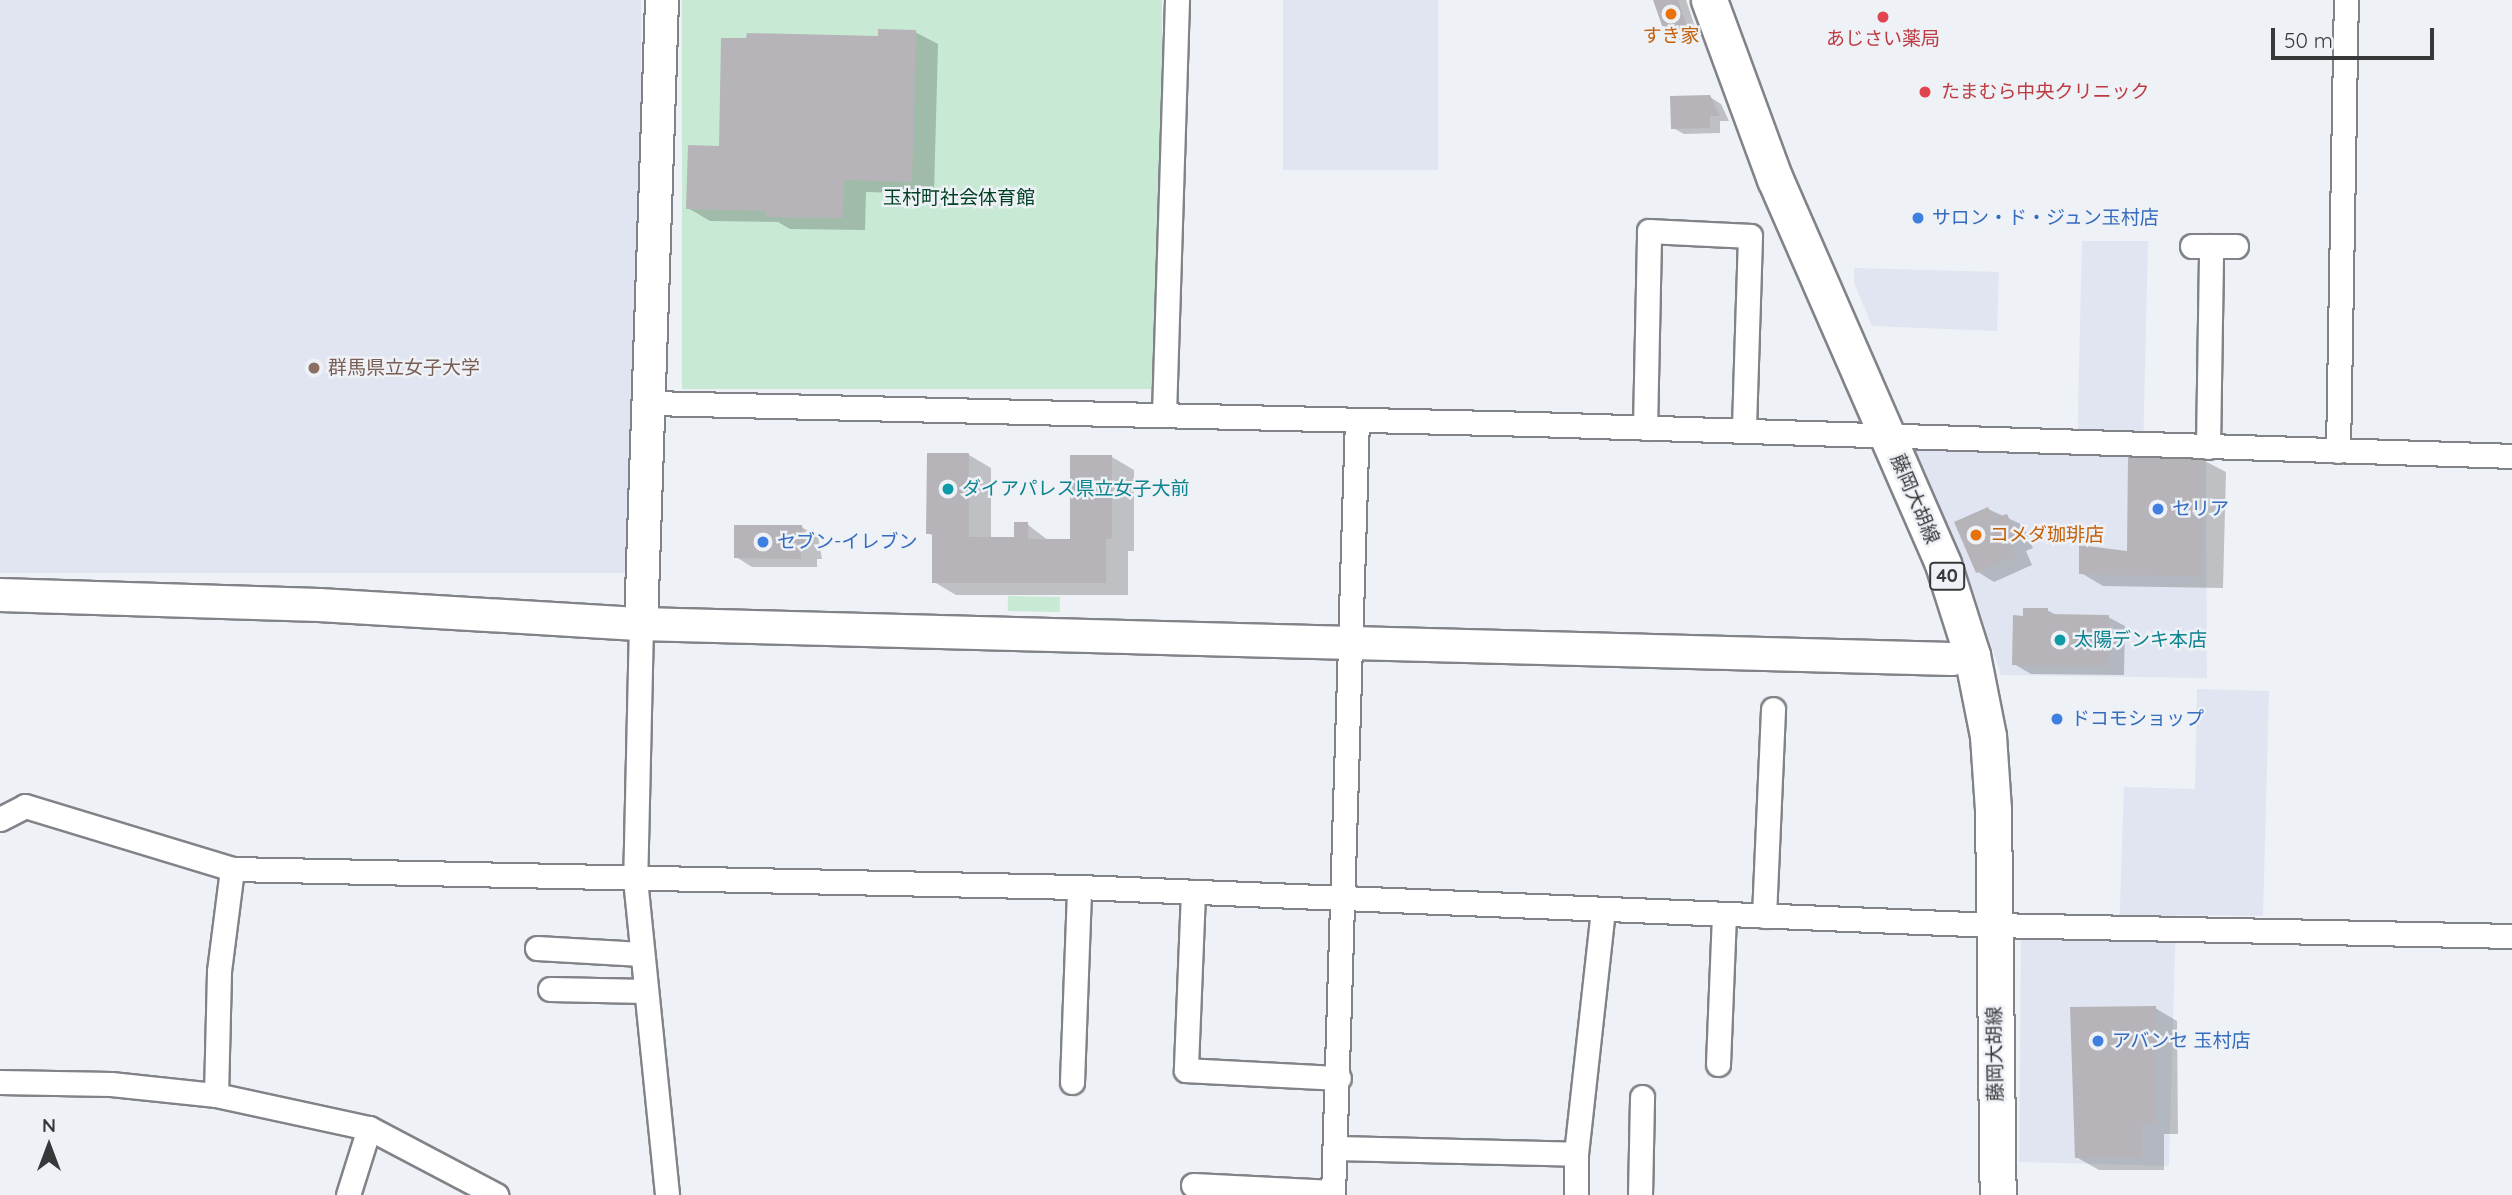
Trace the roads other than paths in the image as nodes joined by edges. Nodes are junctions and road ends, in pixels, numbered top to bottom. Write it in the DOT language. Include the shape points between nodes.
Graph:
graph roads {
  1 [pos="662,0"];
  2 [pos="1177,0"];
  3 [pos="1709,0"];
  4 [pos="2346,0"];
  5 [pos="2236,246"];
  6 [pos="650,404"];
  7 [pos="1164,414"];
  8 [pos="1357,420"];
  9 [pos="1645,428"];
  10 [pos="1744,430"];
  11 [pos="1890,438"];
  12 [pos="2208,447"];
  13 [pos="2338,451"];
  14 [pos="2512,456"];
  15 [pos="0,596"];
  16 [pos="641,624"];
  17 [pos="1351,643"];
  18 [pos="1972,655"];
  19 [pos="1773,709"];
  20 [pos="0,819"];
  21 [pos="232,869"];
  22 [pos="635,879"];
  23 [pos="1079,887"];
  24 [pos="1193,892"];
  25 [pos="1343,901"];
  26 [pos="1603,909"];
  27 [pos="1724,914"];
  28 [pos="1764,916"];
  29 [pos="1992,925"];
  30 [pos="2512,936"];
  31 [pos="537,948"];
  32 [pos="641,954"];
  33 [pos="550,989"];
  34 [pos="646,991"];
  35 [pos="1718,1064"];
  36 [pos="1339,1078"];
  37 [pos="0,1082"];
  38 [pos="1072,1082"];
  39 [pos="216,1095"];
  40 [pos="1642,1097"];
  41 [pos="369,1128"];
  42 [pos="1336,1148"];
  43 [pos="1576,1154"];
  44 [pos="1193,1185"];
  45 [pos="1333,1193"];
  46 [pos="348,1195"];
  47 [pos="496,1195"];
  48 [pos="667,1195"];
  49 [pos="1576,1195"];
  50 [pos="1640,1195"];
  51 [pos="1998,1195"];
  1 -- 6 [label="street"];
  2 -- 7 [label="street"];
  3 -- 11 [label="main road, 藤岡大胡線 / 40" via="1775,178"];
  4 -- 13 [label="street"];
  5 -- 12 [label="street" via="2202,246"];
  6 -- 7 [label="street"];
  6 -- 16 [label="street"];
  7 -- 8 [label="street"];
  8 -- 9 [label="street"];
  8 -- 17 [label="street"];
  9 -- 10 [label="street"];
  9 -- 10 [label="street" via="1649,231 1750,236"];
  10 -- 11 [label="street"];
  11 -- 12 [label="street"];
  11 -- 18 [label="main road, 藤岡大胡線 / 40" via="1943,564"];
  12 -- 13 [label="street"];
  13 -- 14 [label="street"];
  15 -- 16 [label="street" via="319,605"];
  16 -- 17 [label="street"];
  16 -- 22 [label="street"];
  17 -- 18 [label="street" via="1952,659"];
  17 -- 25 [label="street"];
  18 -- 29 [label="main road, 藤岡大胡線 / 40" via="1990,767"];
  19 -- 28 [label="street"];
  20 -- 21 [label="street" via="24,806"];
  21 -- 22 [label="street"];
  21 -- 39 [label="street" via="218,982"];
  22 -- 23 [label="street"];
  22 -- 32 [label="street"];
  23 -- 24 [label="street"];
  23 -- 38 [label="street"];
  24 -- 25 [label="street"];
  24 -- 36 [label="street" via="1186,1070"];
  25 -- 26 [label="street"];
  25 -- 36 [label="street"];
  26 -- 27 [label="street"];
  26 -- 43 [label="street"];
  27 -- 28 [label="street"];
  27 -- 35 [label="street"];
  28 -- 29 [label="street"];
  29 -- 30 [label="street"];
  29 -- 51 [label="main road, 藤岡大胡線 / 40"];
  31 -- 32 [label="street"];
  32 -- 34 [label="street"];
  33 -- 34 [label="street"];
  34 -- 48 [label="street"];
  36 -- 42 [label="street"];
  37 -- 39 [label="street" via="111,1084"];
  39 -- 41 [label="street"];
  40 -- 50 [label="street"];
  41 -- 46 [label="street"];
  41 -- 47 [label="street"];
  42 -- 43 [label="street"];
  42 -- 45 [label="street"];
  43 -- 49 [label="street"];
  44 -- 45 [label="street"];
}
